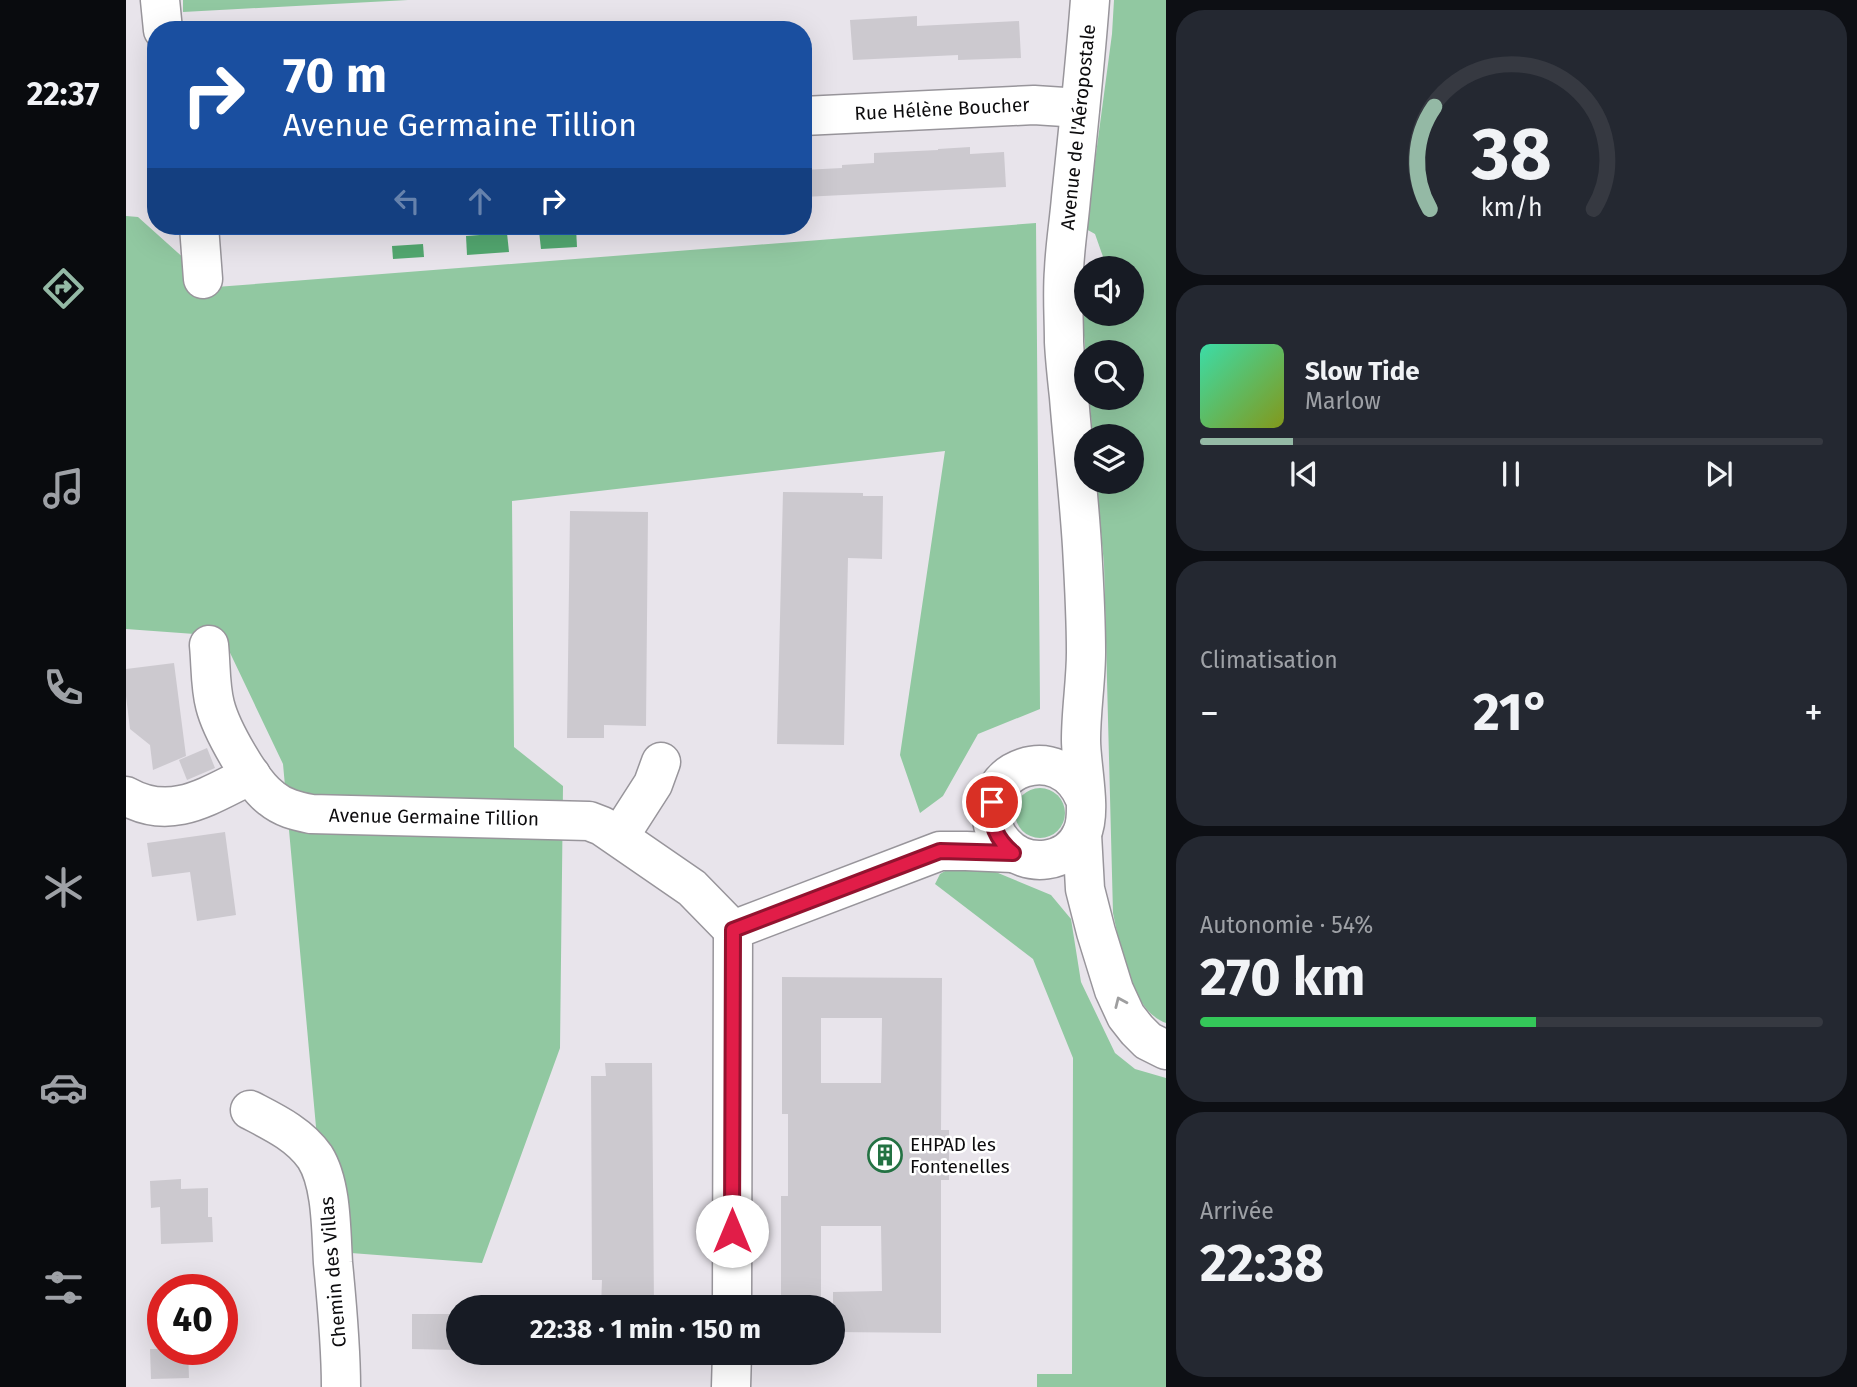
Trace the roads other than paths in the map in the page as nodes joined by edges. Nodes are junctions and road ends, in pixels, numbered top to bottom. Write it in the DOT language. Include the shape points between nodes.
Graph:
graph roads {
  1 [pos="160,0"];
  2 [pos="1090,0"];
  3 [pos="162,21"];
  4 [pos="1080,108"];
  5 [pos="812,116"];
  6 [pos="201,235"];
  7 [pos="203,279"];
  8 [pos="209,645"];
  9 [pos="1081,715"];
  10 [pos="661,762"];
  11 [pos="1028,766"];
  12 [pos="251,775"];
  13 [pos="126,796"];
  14 [pos="992,802"];
  15 [pos="1084,816"];
  16 [pos="619,837"];
  17 [pos="940,851"];
  18 [pos="1013,853"];
  19 [pos="733,930"];
  20 [pos="1166,1050"];
  21 [pos="250,1110"];
  22 [pos="732,1295"];
  23 [pos="732,1365"];
  24 [pos="341,1387"];
  25 [pos="732,1387"];
  1 -- 3 [label="street"];
  2 -- 4 [label="street, Avenue de l'Aéropostale"];
  4 -- 5 [label="street, Rue Hélène Boucher" via="1034,105"];
  4 -- 9 [label="street, Avenue de l'Aéropostale" via="1064,284 1064,346 1082,544 1085,687"];
  6 -- 7 [label="street"];
  8 -- 12 [label="street, Avenue Germaine Tillion" via="218,714"];
  9 -- 11 [label="street" via="1051,750"];
  9 -- 15 [label="street, Avenue de l'Aéropostale"];
  10 -- 16 [label="street" via="653,784"];
  11 -- 14 [label="street" via="1005,779"];
  11 -- 15 [label="street" via="1049,766 1067,774 1081,789"];
  12 -- 13 [label="street" via="175,807 155,807"];
  12 -- 16 [label="street, Avenue Germaine Tillion" via="270,798 303,813 578,820 603,826"];
  14 -- 17 [label="street"];
  14 -- 18 [label="street" via="997,836"];
  15 -- 18 [label="street" via="1067,852 1056,858 1034,860"];
  20 -- 15 [label="street, Avenue de l'Aéropostale, one-way" via="1137,1030 1114,990 1085,889"];
  16 -- 19 [label="street, Avenue Germaine Tillion" via="692,888"];
  17 -- 18 [label="street"];
  17 -- 19 [label="street"];
  19 -- 22 [label="street"];
  21 -- 24 [label="street, Chemin des Villas" via="300,1140 323,1172"];
  23 -- 25 [label="street"];
}
